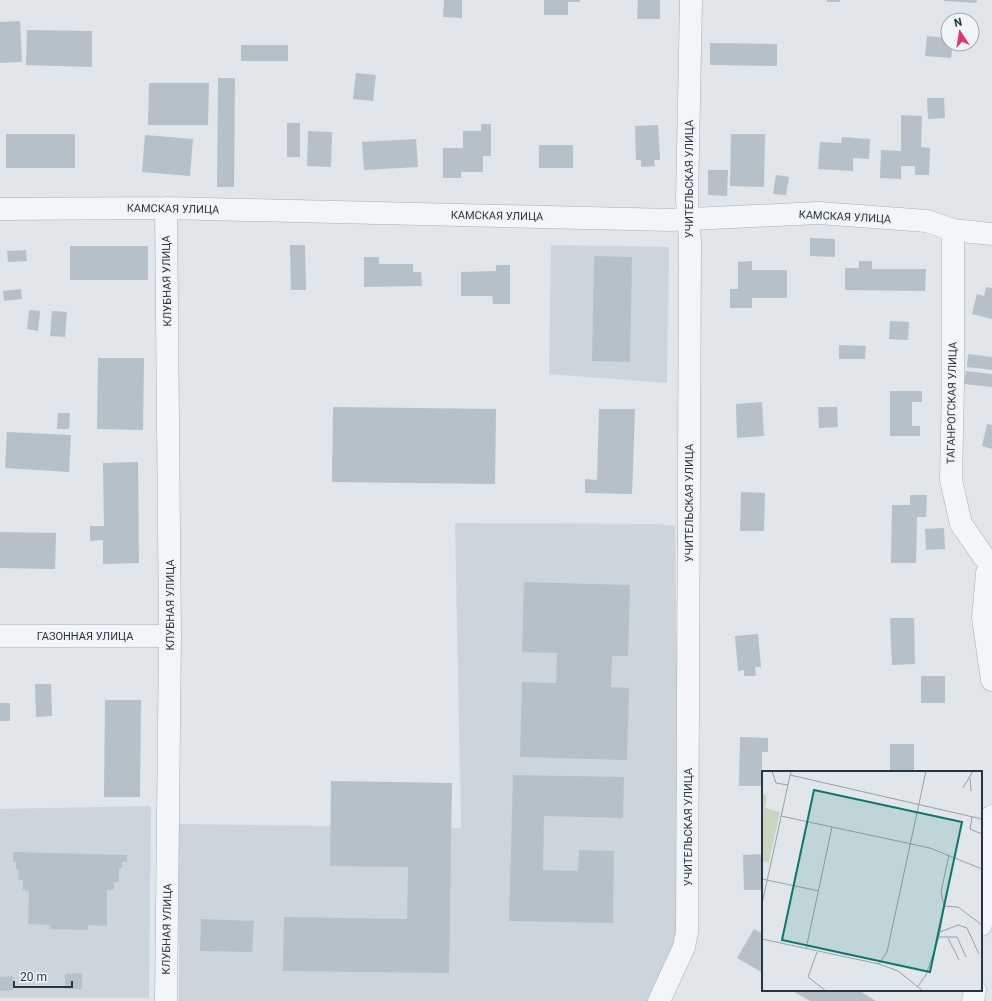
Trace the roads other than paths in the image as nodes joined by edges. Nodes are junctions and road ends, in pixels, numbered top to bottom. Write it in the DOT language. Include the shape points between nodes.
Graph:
graph roads {
  1 [pos="691,0"];
  2 [pos="166,208"];
  3 [pos="0,209"];
  4 [pos="687,219"];
  5 [pos="953,230"];
  6 [pos="992,234"];
  7 [pos="992,563"];
  8 [pos="0,636"];
  9 [pos="170,636"];
  10 [pos="992,680"];
  11 [pos="992,816"];
  12 [pos="982,915"];
  13 [pos="974,991"];
  14 [pos="166,1001"];
  15 [pos="659,1001"];
  16 [pos="973,1001"];
  1 -- 4 [label="street, УЧИТЕЛЬСКАЯ УЛИЦА"];
  2 -- 3 [label="street, КАМСКАЯ УЛИЦА"];
  2 -- 4 [label="street, КАМСКАЯ УЛИЦА"];
  2 -- 9 [label="street, КЛУБНАЯ УЛИЦА"];
  4 -- 5 [label="street, КАМСКАЯ УЛИЦА" via="819,214 927,222"];
  4 -- 15 [label="street, УЧИТЕЛЬСКАЯ УЛИЦА" via="690,258 687,932 684,947"];
  5 -- 6 [label="street, КАМСКАЯ УЛИЦА"];
  5 -- 7 [label="street, ТАГАНРОГСКАЯ УЛИЦА" via="951,480 961,524 984,557"];
  7 -- 10 [label="street, ТАГАНРОГСКАЯ УЛИЦА" via="987,573 983,618"];
  8 -- 9 [label="street, ГАЗОННАЯ УЛИЦА"];
  9 -- 14 [label="street, КЛУБНАЯ УЛИЦА"];
  11 -- 12 [label="street"];
  13 -- 16 [label="street"];
}
